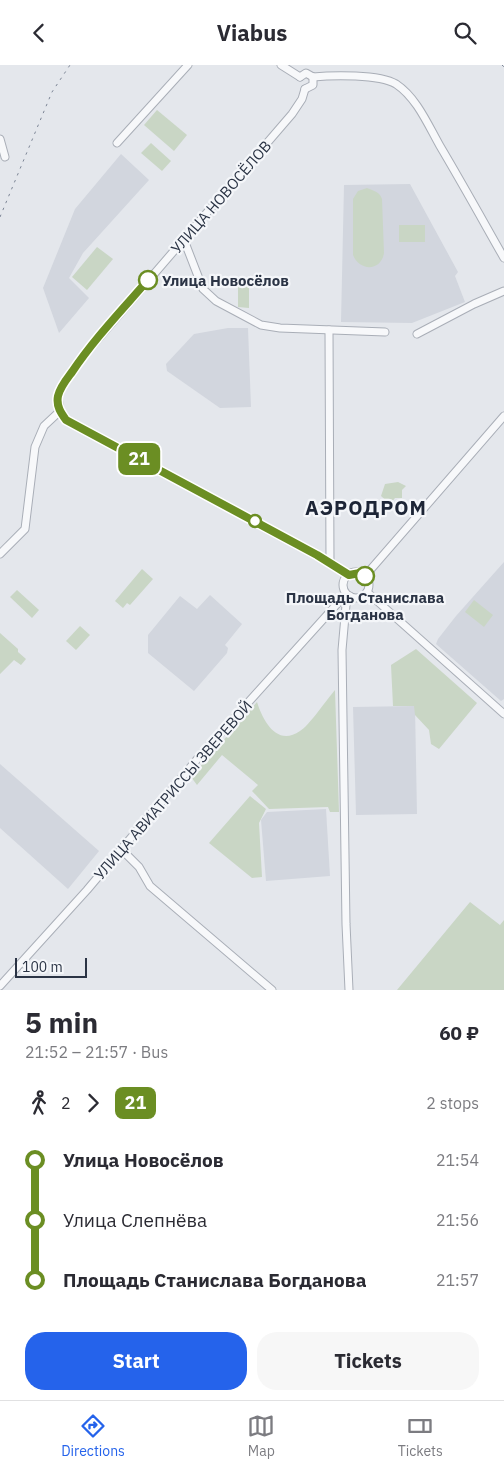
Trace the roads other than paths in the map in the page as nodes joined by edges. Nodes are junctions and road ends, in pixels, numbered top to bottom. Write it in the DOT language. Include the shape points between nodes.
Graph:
graph roads {
  1 [pos="188,65"];
  2 [pos="281,65"];
  3 [pos="300,77"];
  4 [pos="313,77"];
  5 [pos="305,89"];
  6 [pos="0,139"];
  7 [pos="117,143"];
  8 [pos="4,157"];
  9 [pos="184,240"];
  10 [pos="504,258"];
  11 [pos="504,291"];
  12 [pos="329,329"];
  13 [pos="385,331"];
  14 [pos="417,334"];
  15 [pos="60,411"];
  16 [pos="504,416"];
  17 [pos="0,554"];
  18 [pos="330,562"];
  19 [pos="349,575"];
  20 [pos="365,576"];
  21 [pos="367,592"];
  22 [pos="348,595"];
  23 [pos="330,611"];
  24 [pos="344,617"];
  25 [pos="504,714"];
  26 [pos="122,850"];
  27 [pos="0,986"];
  28 [pos="272,990"];
  29 [pos="349,990"];
  1 -- 7 [label="street"];
  2 -- 3 [label="street"];
  3 -- 4 [label="street" via="306,73"];
  3 -- 5 [label="street" via="300,86"];
  4 -- 5 [label="street" via="313,85"];
  4 -- 10 [label="street" via="380,79 395,84 410,97"];
  5 -- 9 [label="street, УЛИЦА НОВОСЁЛОВ" via="292,114"];
  6 -- 8 [label="street"];
  9 -- 12 [label="street" via="203,289 216,301 262,325"];
  9 -- 15 [label="street, УЛИЦА НОВОСЁЛОВ" via="90,347 63,385 58,397"];
  11 -- 14 [label="street" via="474,303"];
  12 -- 13 [label="street"];
  12 -- 18 [label="street"];
  15 -- 17 [label="street" via="44,426 35,447 25,529"];
  15 -- 18 [label="street" via="66,420"];
  16 -- 20 [label="street"];
  18 -- 19 [label="street"];
  19 -- 20 [label="street" via="360,573"];
  19 -- 22 [label="street" via="344,581"];
  20 -- 21 [label="street" via="369,587"];
  21 -- 22 [label="street" via="356,598"];
  21 -- 25 [label="street"];
  22 -- 23 [label="street, УЛИЦА АВИАТРИССЫ ЗВЕРЕВОЙ"];
  22 -- 24 [label="street"];
  23 -- 24 [label="street" via="340,611"];
  23 -- 26 [label="street, УЛИЦА АВИАТРИССЫ ЗВЕРЕВОЙ" via="199,757"];
  24 -- 29 [label="street" via="344,805"];
  26 -- 27 [label="street, УЛИЦА АВИАТРИССЫ ЗВЕРЕВОЙ"];
  26 -- 28 [label="street" via="139,867 156,892"];
}
